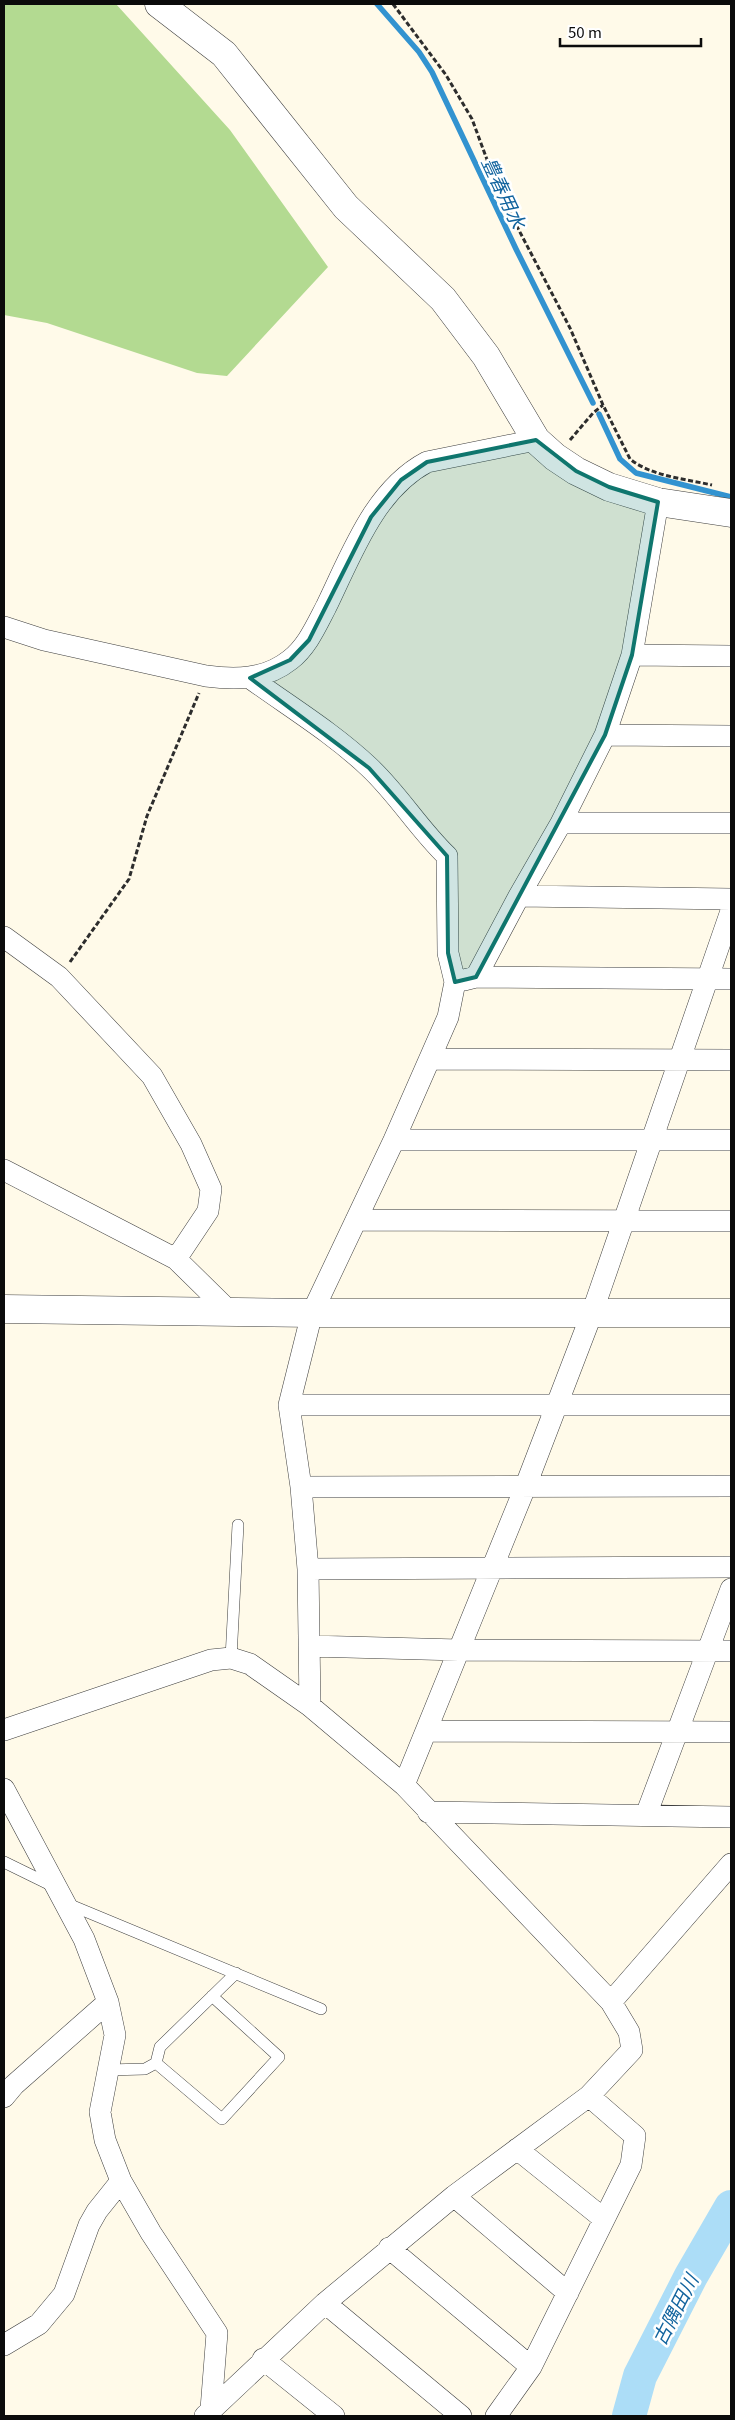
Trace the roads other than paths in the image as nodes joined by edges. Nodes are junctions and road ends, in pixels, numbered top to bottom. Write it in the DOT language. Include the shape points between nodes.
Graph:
graph roads {
  1 [pos="159,4"];
  2 [pos="546,449"];
  3 [pos="658,502"];
  4 [pos="731,513"];
  5 [pos="4,627"];
  6 [pos="632,655"];
  7 [pos="731,656"];
  8 [pos="250,678"];
  9 [pos="605,735"];
  10 [pos="731,736"];
  11 [pos="731,822"];
  12 [pos="561,823"];
  13 [pos="519,896"];
  14 [pos="731,899"];
  15 [pos="731,911"];
  16 [pos="4,937"];
  17 [pos="476,977"];
  18 [pos="707,979"];
  19 [pos="731,979"];
  20 [pos="454,982"];
  21 [pos="430,1059"];
  22 [pos="679,1059"];
  23 [pos="731,1060"];
  24 [pos="394,1140"];
  25 [pos="651,1140"];
  26 [pos="731,1140"];
  27 [pos="4,1170"];
  28 [pos="356,1220"];
  29 [pos="624,1220"];
  30 [pos="731,1221"];
  31 [pos="176,1259"];
  32 [pos="4,1309"];
  33 [pos="230,1312"];
  34 [pos="592,1313"];
  35 [pos="312,1314"];
  36 [pos="731,1314"];
  37 [pos="731,1404"];
  38 [pos="289,1405"];
  39 [pos="557,1405"];
  40 [pos="526,1485"];
  41 [pos="731,1486"];
  42 [pos="301,1487"];
  43 [pos="238,1524"];
  44 [pos="731,1567"];
  45 [pos="492,1568"];
  46 [pos="308,1569"];
  47 [pos="731,1589"];
  48 [pos="309,1646"];
  49 [pos="459,1650"];
  50 [pos="708,1650"];
  51 [pos="731,1651"];
  52 [pos="230,1658"];
  53 [pos="310,1706"];
  54 [pos="4,1730"];
  55 [pos="426,1731"];
  56 [pos="677,1731"];
  57 [pos="731,1732"];
  58 [pos="404,1785"];
  59 [pos="4,1789"];
  60 [pos="428,1812"];
  61 [pos="646,1815"];
  62 [pos="731,1817"];
  63 [pos="4,1862"];
  64 [pos="731,1864"];
  65 [pos="60,1895"];
  66 [pos="236,1973"];
  67 [pos="212,1996"];
  68 [pos="108,2002"];
  69 [pos="611,2002"];
  70 [pos="321,2008"];
  71 [pos="156,2063"];
  72 [pos="108,2070"];
  73 [pos="589,2096"];
  74 [pos="4,2097"];
  75 [pos="517,2149"];
  76 [pos="121,2181"];
  77 [pos="454,2196"];
  78 [pos="604,2219"];
  79 [pos="389,2248"];
  80 [pos="568,2292"];
  81 [pos="325,2303"];
  82 [pos="4,2344"];
  83 [pos="263,2359"];
  84 [pos="531,2367"];
  85 [pos="209,2414"];
  86 [pos="334,2416"];
  87 [pos="461,2416"];
  88 [pos="496,2416"];
  1 -- 2 [label="street" via="224,54 346,207 443,299 486,356"];
  2 -- 3 [label="street" via="576,471 609,487"];
  2 -- 8 [label="street" via="427,462 413,470 371,518 309,640 290,660"];
  3 -- 4 [label="street"];
  3 -- 6 [label="street"];
  5 -- 8 [label="street" via="44,640 206,676"];
  6 -- 7 [label="street"];
  6 -- 9 [label="street"];
  8 -- 20 [label="street" via="331,736 369,768 447,856 448,953"];
  9 -- 10 [label="street"];
  9 -- 12 [label="street"];
  11 -- 12 [label="street"];
  12 -- 13 [label="street"];
  13 -- 14 [label="street"];
  13 -- 17 [label="street"];
  15 -- 18 [label="street"];
  16 -- 31 [label="street" via="59,977 152,1076 191,1144 211,1189 208,1211"];
  17 -- 18 [label="street"];
  17 -- 20 [label="street"];
  18 -- 19 [label="street"];
  18 -- 22 [label="street"];
  20 -- 21 [label="street" via="448,1017"];
  21 -- 22 [label="street"];
  21 -- 24 [label="street"];
  22 -- 23 [label="street"];
  22 -- 25 [label="street"];
  24 -- 25 [label="street"];
  24 -- 28 [label="street"];
  25 -- 26 [label="street"];
  25 -- 29 [label="street"];
  27 -- 31 [label="street"];
  28 -- 29 [label="street"];
  28 -- 35 [label="street"];
  29 -- 30 [label="street"];
  29 -- 34 [label="street"];
  31 -- 33 [label="street"];
  32 -- 33 [label="street"];
  33 -- 35 [label="street"];
  34 -- 35 [label="street"];
  34 -- 36 [label="street"];
  34 -- 39 [label="street"];
  35 -- 38 [label="street"];
  37 -- 39 [label="street"];
  38 -- 39 [label="street"];
  38 -- 42 [label="street"];
  39 -- 40 [label="street"];
  40 -- 41 [label="street"];
  40 -- 42 [label="street"];
  40 -- 45 [label="street"];
  42 -- 46 [label="street"];
  43 -- 52 [label="lane"];
  44 -- 45 [label="street"];
  45 -- 46 [label="street"];
  45 -- 49 [label="street"];
  46 -- 48 [label="street"];
  47 -- 50 [label="street"];
  48 -- 49 [label="street"];
  48 -- 53 [label="street"];
  49 -- 50 [label="street"];
  49 -- 55 [label="street"];
  50 -- 51 [label="street"];
  50 -- 56 [label="street"];
  52 -- 53 [label="street" via="250,1664"];
  52 -- 54 [label="street" via="211,1660"];
  53 -- 58 [label="street"];
  55 -- 56 [label="street"];
  55 -- 58 [label="street"];
  56 -- 57 [label="street"];
  56 -- 61 [label="street"];
  58 -- 60 [label="street"];
  59 -- 65 [label="street"];
  60 -- 61 [label="street"];
  60 -- 69 [label="street"];
  61 -- 62 [label="street"];
  63 -- 65 [label="lane"];
  64 -- 69 [label="street"];
  65 -- 66 [label="lane"];
  65 -- 68 [label="street" via="84,1938"];
  66 -- 67 [label="lane"];
  66 -- 70 [label="lane"];
  67 -- 71 [label="lane" via="160,2047"];
  67 -- 71 [label="lane" via="279,2057 222,2119"];
  68 -- 72 [label="street" via="115,2035"];
  68 -- 74 [label="street"];
  69 -- 73 [label="street" via="629,2032 632,2050"];
  71 -- 72 [label="lane" via="146,2069"];
  72 -- 76 [label="street" via="100,2112 105,2140"];
  73 -- 75 [label="street"];
  73 -- 78 [label="street" via="635,2136 631,2165"];
  75 -- 77 [label="street"];
  75 -- 78 [label="street"];
  76 -- 82 [label="street" via="89,2225 64,2294 39,2324"];
  76 -- 85 [label="street" via="151,2233 218,2333"];
  77 -- 79 [label="street"];
  77 -- 80 [label="street"];
  78 -- 80 [label="street"];
  79 -- 81 [label="street"];
  79 -- 84 [label="street"];
  80 -- 84 [label="street"];
  81 -- 83 [label="street"];
  81 -- 87 [label="street"];
  83 -- 85 [label="street"];
  83 -- 86 [label="street"];
  84 -- 88 [label="street"];
}
